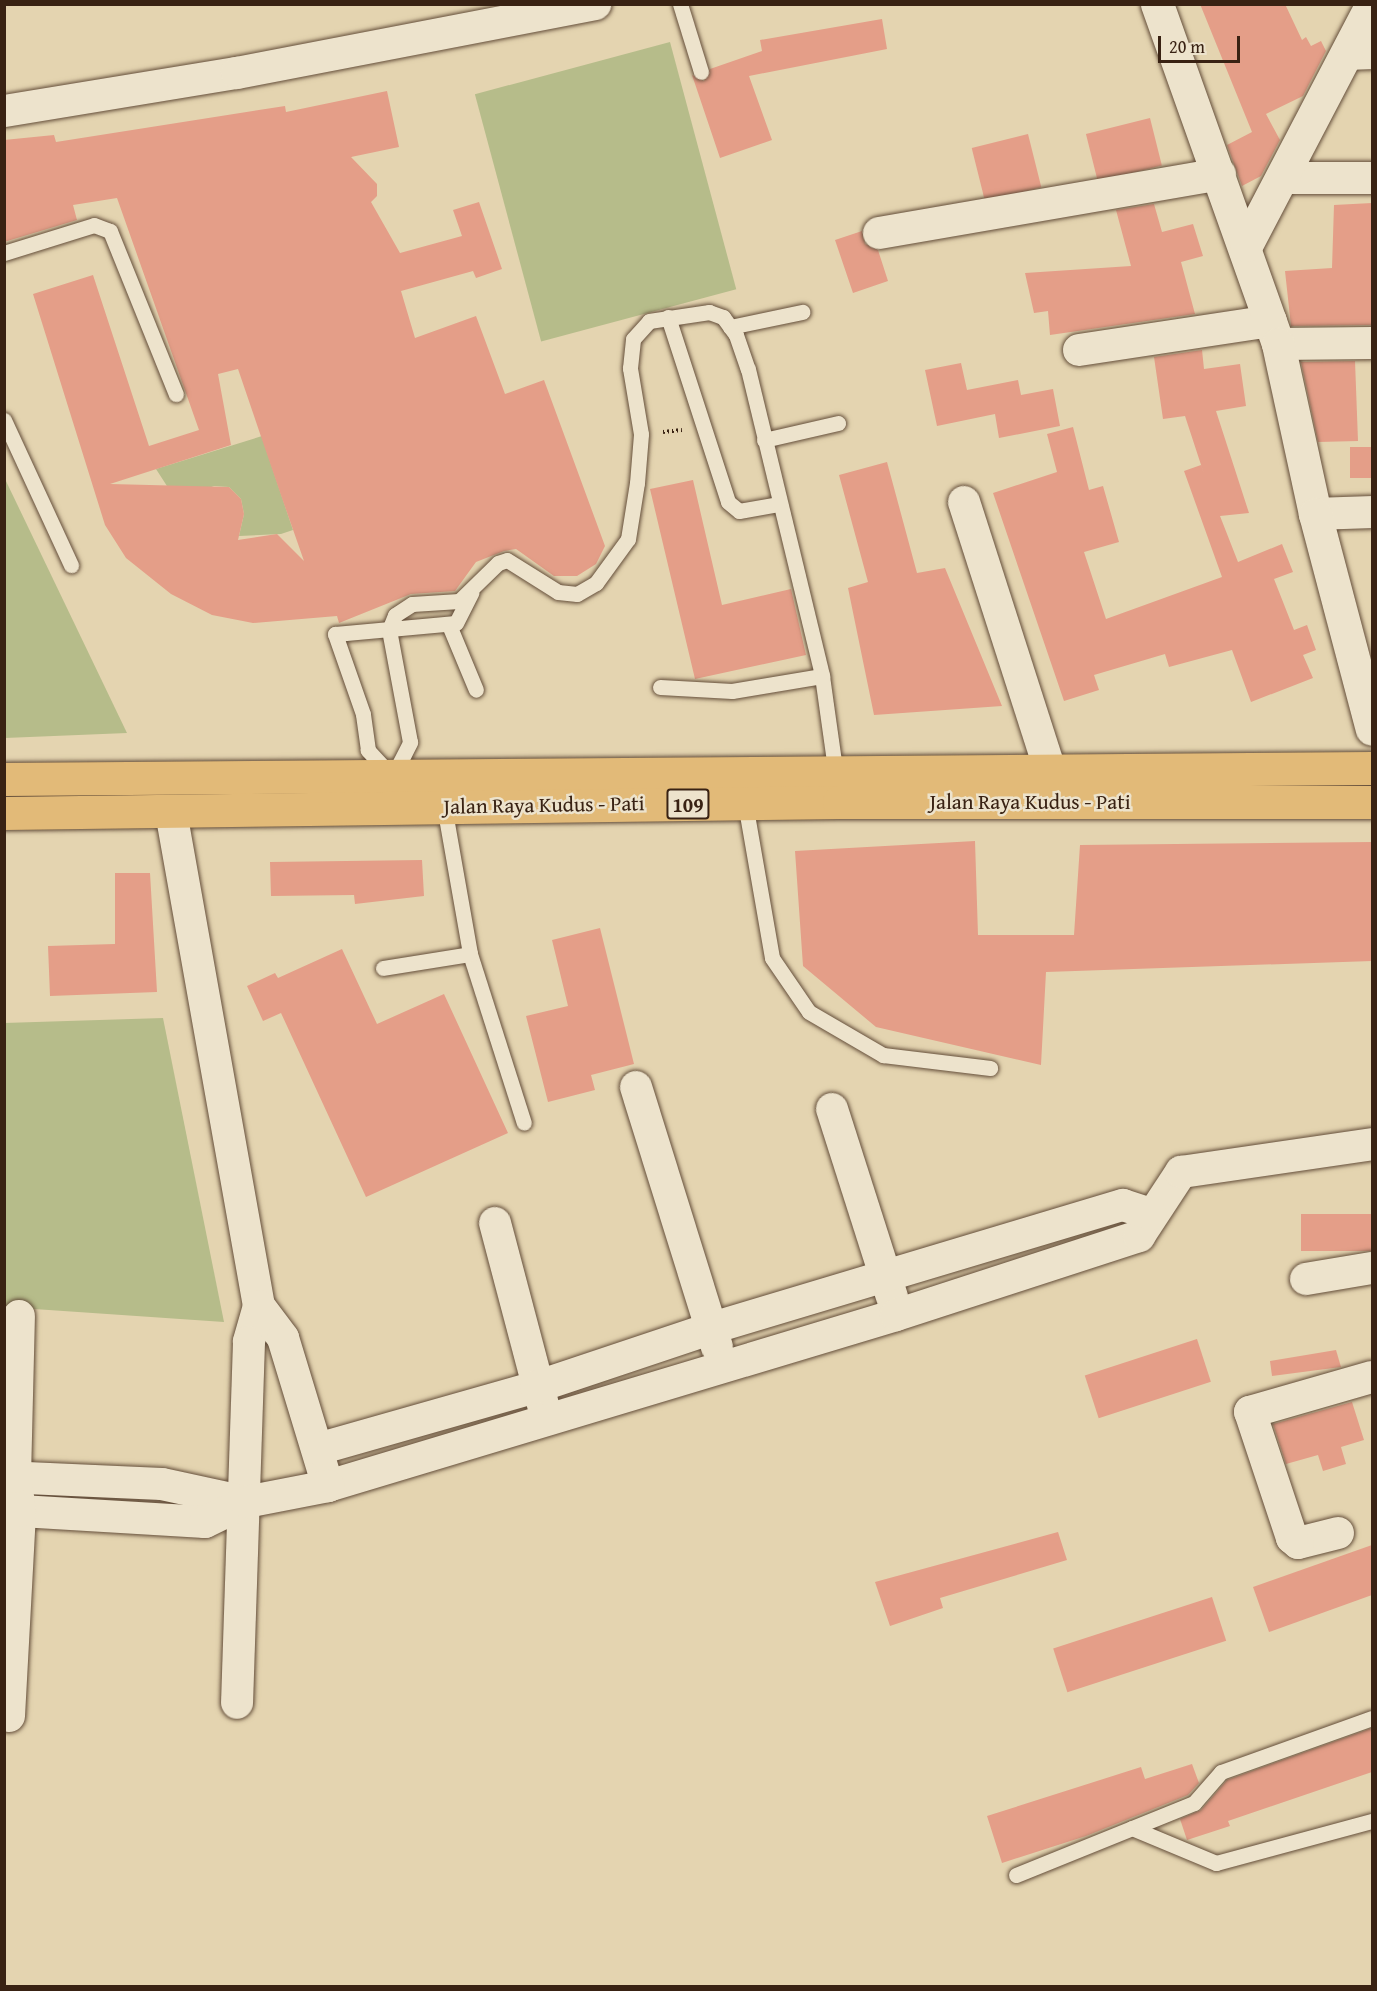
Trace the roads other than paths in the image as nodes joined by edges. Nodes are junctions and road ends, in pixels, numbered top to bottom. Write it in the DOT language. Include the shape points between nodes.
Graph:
graph roads {
  1 [pos="594,4"];
  2 [pos="680,4"];
  3 [pos="1157,4"];
  4 [pos="1372,4"];
  5 [pos="1360,53"];
  6 [pos="701,72"];
  7 [pos="4,111"];
  8 [pos="1220,174"];
  9 [pos="1283,178"];
  10 [pos="1372,178"];
  11 [pos="879,233"];
  12 [pos="1246,245"];
  13 [pos="4,253"];
  14 [pos="802,312"];
  15 [pos="668,317"];
  16 [pos="730,327"];
  17 [pos="1274,332"];
  18 [pos="1372,343"];
  19 [pos="1079,350"];
  20 [pos="176,394"];
  21 [pos="4,420"];
  22 [pos="838,423"];
  23 [pos="764,440"];
  24 [pos="964,502"];
  25 [pos="779,504"];
  26 [pos="1372,512"];
  27 [pos="1315,513"];
  28 [pos="71,566"];
  29 [pos="471,593"];
  30 [pos="449,625"];
  31 [pos="389,630"];
  32 [pos="822,676"];
  33 [pos="660,687"];
  34 [pos="476,690"];
  35 [pos="1372,729"];
  36 [pos="1372,768"];
  37 [pos="1050,770"];
  38 [pos="4,779"];
  39 [pos="837,787"];
  40 [pos="394,792"];
  41 [pos="1372,802"];
  42 [pos="745,803"];
  43 [pos="444,806"];
  44 [pos="171,812"];
  45 [pos="4,813"];
  46 [pos="470,954"];
  47 [pos="383,968"];
  48 [pos="990,1068"];
  49 [pos="636,1087"];
  50 [pos="832,1109"];
  51 [pos="524,1123"];
  52 [pos="1372,1144"];
  53 [pos="1151,1214"];
  54 [pos="495,1223"];
  55 [pos="1372,1268"];
  56 [pos="887,1277"];
  57 [pos="1306,1279"];
  58 [pos="259,1306"];
  59 [pos="896,1315"];
  60 [pos="19,1316"];
  61 [pos="712,1328"];
  62 [pos="722,1365"];
  63 [pos="1372,1377"];
  64 [pos="536,1387"];
  65 [pos="549,1420"];
  66 [pos="318,1449"];
  67 [pos="10,1477"];
  68 [pos="328,1486"];
  69 [pos="246,1502"];
  70 [pos="12,1511"];
  71 [pos="1338,1533"];
  72 [pos="237,1703"];
  73 [pos="9,1716"];
  74 [pos="1372,1719"];
  75 [pos="1372,1821"];
  76 [pos="1132,1828"];
  77 [pos="1016,1875"];
  1 -- 7 [label="street" via="237,73"];
  2 -- 6 [label="lane"];
  3 -- 8 [label="street"];
  4 -- 5 [label="street"];
  5 -- 9 [label="street"];
  8 -- 11 [label="street"];
  8 -- 12 [label="street"];
  9 -- 10 [label="street"];
  9 -- 12 [label="street"];
  12 -- 17 [label="street"];
  13 -- 20 [label="lane" via="94,225 110,231"];
  14 -- 16 [label="lane"];
  15 -- 16 [label="lane" via="709,312 723,317"];
  15 -- 25 [label="lane" via="730,506 739,511"];
  15 -- 29 [label="lane" via="649,321 633,339 630,368 641,434 627,539 596,583 577,594 558,592 507,560 498,563"];
  16 -- 23 [label="lane" via="741,345"];
  17 -- 18 [label="street"];
  17 -- 19 [label="street"];
  17 -- 27 [label="street"];
  21 -- 28 [label="lane"];
  22 -- 23 [label="lane"];
  23 -- 25 [label="lane"];
  24 -- 37 [label="street"];
  25 -- 32 [label="lane"];
  26 -- 27 [label="street"];
  27 -- 35 [label="street"];
  29 -- 30 [label="lane" via="461,618"];
  29 -- 31 [label="lane" via="459,601 402,608"];
  30 -- 31 [label="lane"];
  30 -- 34 [label="lane"];
  31 -- 40 [label="lane" via="410,742"];
  31 -- 40 [label="lane" via="335,634 363,714 368,750"];
  32 -- 33 [label="lane" via="732,691"];
  32 -- 39 [label="lane"];
  36 -- 37 [label="main road, Jalan Raya Kudus - Pati / 109"];
  37 -- 39 [label="main road, Jalan Raya Kudus - Pati / 109"];
  38 -- 40 [label="main road, Jalan Raya Kudus - Pati / 109"];
  39 -- 40 [label="main road, Jalan Raya Kudus - Pati / 109"];
  39 -- 41 [label="main road, Jalan Raya Kudus - Pati / 109"];
  39 -- 42 [label="main road, Jalan Raya Kudus - Pati / 109"];
  40 -- 43 [label="main road, Jalan Raya Kudus - Pati / 109"];
  40 -- 44 [label="main road, Jalan Raya Kudus - Pati / 109"];
  42 -- 43 [label="main road, Jalan Raya Kudus - Pati / 109"];
  42 -- 48 [label="lane" via="772,958 809,1012 883,1055"];
  43 -- 46 [label="lane"];
  44 -- 45 [label="main road, Jalan Raya Kudus - Pati / 109"];
  44 -- 58 [label="street"];
  46 -- 47 [label="lane"];
  46 -- 51 [label="lane"];
  49 -- 61 [label="street"];
  50 -- 56 [label="street"];
  52 -- 53 [label="street" via="1180,1172"];
  53 -- 56 [label="street" via="1123,1205"];
  53 -- 59 [label="street" via="1139,1236"];
  54 -- 64 [label="street"];
  55 -- 57 [label="street"];
  56 -- 59 [label="street"];
  56 -- 61 [label="street"];
  58 -- 66 [label="street" via="283,1338"];
  58 -- 69 [label="street" via="249,1342"];
  59 -- 62 [label="street"];
  60 -- 67 [label="street"];
  61 -- 62 [label="street"];
  61 -- 64 [label="street"];
  62 -- 65 [label="street"];
  63 -- 71 [label="street" via="1250,1412 1292,1538 1298,1543"];
  64 -- 65 [label="street"];
  64 -- 66 [label="street"];
  65 -- 68 [label="street"];
  66 -- 68 [label="street"];
  67 -- 69 [label="street" via="162,1484"];
  67 -- 70 [label="street"];
  68 -- 69 [label="street"];
  69 -- 70 [label="street" via="205,1522"];
  69 -- 72 [label="street"];
  70 -- 73 [label="street"];
  74 -- 76 [label="lane" via="1221,1772 1194,1803"];
  75 -- 76 [label="lane" via="1216,1863"];
  76 -- 77 [label="lane"];
}
